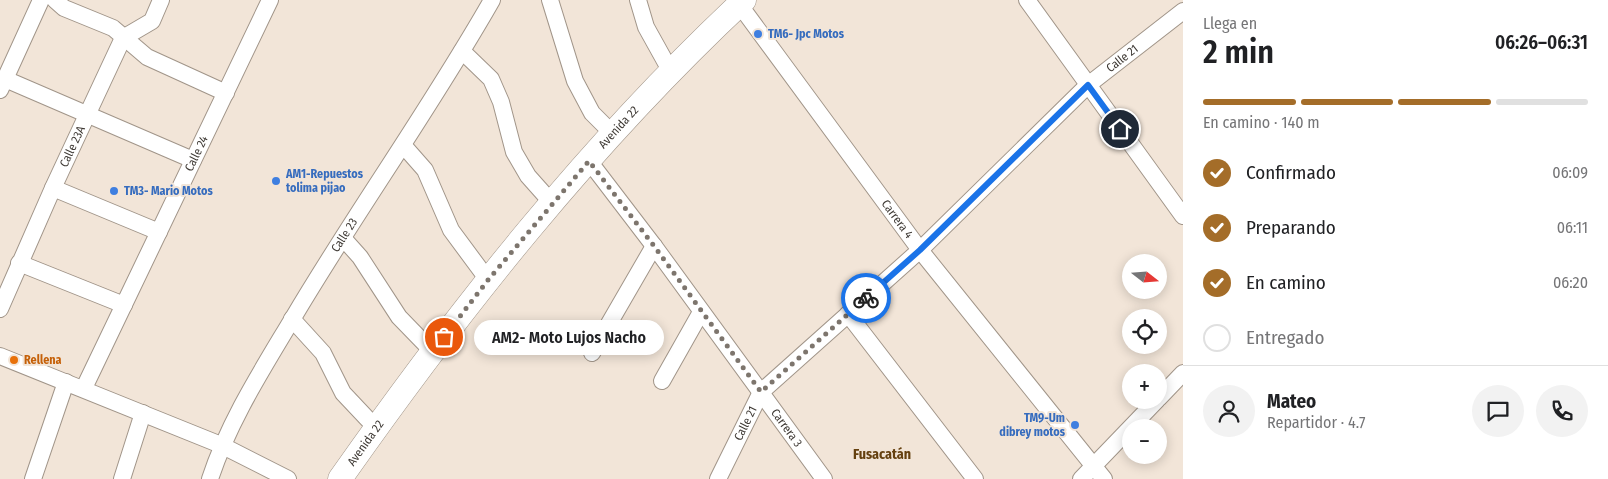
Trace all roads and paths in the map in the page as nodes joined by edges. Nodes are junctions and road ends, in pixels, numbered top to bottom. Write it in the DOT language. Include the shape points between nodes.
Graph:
graph roads {
  1 [pos="41,0"];
  2 [pos="55,0"];
  3 [pos="161,0"];
  4 [pos="270,0"];
  5 [pos="492,0"];
  6 [pos="550,0"];
  7 [pos="638,0"];
  8 [pos="1027,0"];
  9 [pos="740,1"];
  10 [pos="1183,11"];
  11 [pos="123,38"];
  12 [pos="462,51"];
  13 [pos="6,61"];
  14 [pos="671,72"];
  15 [pos="3,85"];
  16 [pos="1088,85"];
  17 [pos="226,93"];
  18 [pos="87,114"];
  19 [pos="614,134"];
  20 [pos="404,145"];
  21 [pos="194,160"];
  22 [pos="589,161"];
  23 [pos="53,188"];
  24 [pos="552,203"];
  25 [pos="1183,216"];
  26 [pos="159,232"];
  27 [pos="343,238"];
  28 [pos="654,246"];
  29 [pos="920,250"];
  30 [pos="19,263"];
  31 [pos="488,280"];
  32 [pos="124,305"];
  33 [pos="0,309"];
  34 [pos="701,312"];
  35 [pos="848,314"];
  36 [pos="292,320"];
  37 [pos="432,351"];
  38 [pos="592,353"];
  39 [pos="0,356"];
  40 [pos="1183,373"];
  41 [pos="662,381"];
  42 [pos="66,382"];
  43 [pos="84,388"];
  44 [pos="1167,390"];
  45 [pos="761,392"];
  46 [pos="1150,409"];
  47 [pos="143,413"];
  48 [pos="376,428"];
  49 [pos="221,445"];
  50 [pos="1098,473"];
  51 [pos="33,479"];
  52 [pos="122,479"];
  53 [pos="210,479"];
  54 [pos="288,479"];
  55 [pos="340,479"];
  56 [pos="718,479"];
  57 [pos="824,479"];
  58 [pos="976,479"];
  59 [pos="1081,479"];
  1 -- 13 [label="street"];
  2 -- 11 [label="street" via="64,8 113,28"];
  3 -- 11 [label="street" via="152,21"];
  4 -- 17 [label="street, Calle 24"];
  5 -- 12 [label="street, Calle 23"];
  6 -- 19 [label="street" via="576,82 592,113"];
  7 -- 14 [label="street" via="646,27"];
  8 -- 16 [label="street"];
  9 -- 14 [label="street, Avenida 22"];
  9 -- 29 [label="street, Carrera 4"];
  10 -- 16 [label="street, Calle 21"];
  11 -- 17 [label="street" via="146,58"];
  11 -- 18 [label="street, Calle 23A"];
  12 -- 20 [label="street, Calle 23"];
  12 -- 24 [label="street" via="491,79 501,102 514,152 528,176"];
  13 -- 15 [label="street"];
  14 -- 19 [label="street, Avenida 22"];
  15 -- 18 [label="street"];
  16 -- 25 [label="street"];
  16 -- 29 [label="street, Calle 21"];
  17 -- 21 [label="street, Calle 24"];
  18 -- 21 [label="street"];
  18 -- 23 [label="street, Calle 23A"];
  19 -- 22 [label="street, Avenida 22"];
  20 -- 27 [label="street, Calle 23"];
  20 -- 31 [label="street" via="426,170 451,230"];
  21 -- 26 [label="street, Calle 24"];
  22 -- 24 [label="street, Avenida 22"];
  22 -- 28 [label="street, Carrera 3"];
  23 -- 26 [label="street"];
  23 -- 30 [label="street, Calle 23A"];
  24 -- 31 [label="street, Avenida 22"];
  26 -- 32 [label="street, Calle 24"];
  27 -- 36 [label="street, Calle 23"];
  27 -- 37 [label="street" via="360,257 399,317"];
  28 -- 34 [label="street, Carrera 3"];
  28 -- 38 [label="street"];
  29 -- 35 [label="street, Calle 21"];
  29 -- 50 [label="street, Carrera 4"];
  30 -- 32 [label="street"];
  30 -- 33 [label="street, Calle 23A"];
  31 -- 37 [label="street, Avenida 22"];
  32 -- 43 [label="street, Calle 24"];
  34 -- 41 [label="street"];
  34 -- 45 [label="street, Carrera 3"];
  35 -- 45 [label="street, Calle 21"];
  35 -- 58 [label="street"];
  36 -- 48 [label="street" via="323,353 343,392"];
  36 -- 49 [label="street, Calle 23"];
  37 -- 48 [label="street, Avenida 22"];
  39 -- 42 [label="street"];
  40 -- 44 [label="street"];
  42 -- 43 [label="street"];
  42 -- 51 [label="street"];
  43 -- 47 [label="street"];
  45 -- 56 [label="street, Calle 21"];
  45 -- 57 [label="street, Carrera 3"];
  46 -- 50 [label="street"];
  47 -- 49 [label="street"];
  47 -- 52 [label="street"];
  48 -- 55 [label="street, Avenida 22"];
  49 -- 53 [label="street, Calle 23"];
  49 -- 54 [label="street"];
  50 -- 59 [label="street"];
}
